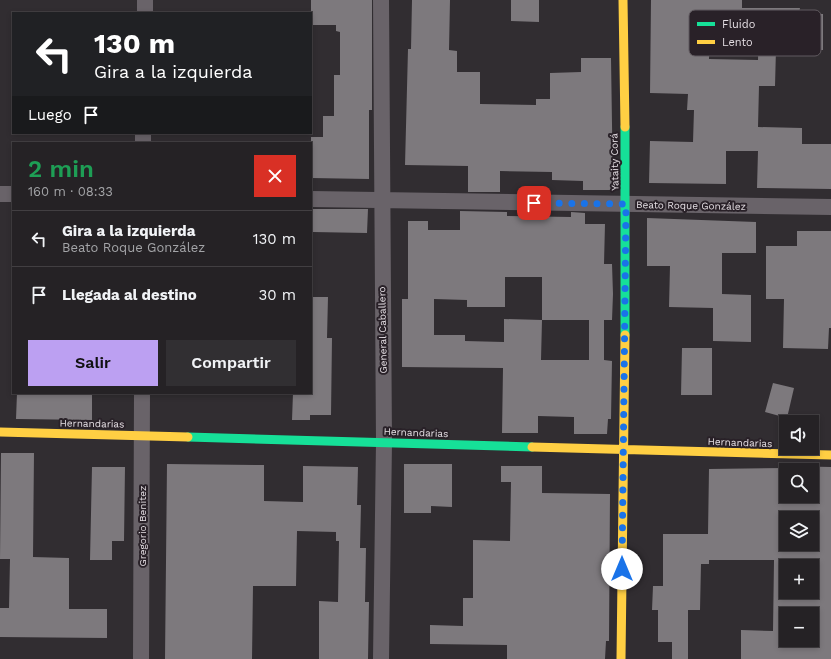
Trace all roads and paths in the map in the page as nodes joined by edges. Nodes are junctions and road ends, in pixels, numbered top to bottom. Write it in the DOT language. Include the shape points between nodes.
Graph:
graph roads {
  1 [pos="145,0"];
  2 [pos="381,0"];
  3 [pos="623,0"];
  4 [pos="145,12"];
  5 [pos="0,194"];
  6 [pos="12,194"];
  7 [pos="312,199"];
  8 [pos="381,200"];
  9 [pos="626,204"];
  10 [pos="831,207"];
  11 [pos="142,394"];
  12 [pos="0,432"];
  13 [pos="142,435"];
  14 [pos="384,442"];
  15 [pos="622,449"];
  16 [pos="831,455"];
  17 [pos="142,659"];
  18 [pos="381,659"];
  19 [pos="621,659"];
  1 -- 4 [label="street"];
  2 -- 8 [label="street, General Caballero"];
  3 -- 9 [label="street, Yataity Corá"];
  5 -- 6 [label="street"];
  7 -- 8 [label="street, Beato Roque González"];
  8 -- 9 [label="street, Beato Roque González"];
  8 -- 14 [label="street, General Caballero"];
  9 -- 10 [label="street, Beato Roque González"];
  9 -- 15 [label="street, Yataity Corá"];
  11 -- 13 [label="street, Gregorio Benitez"];
  12 -- 13 [label="street, Hernandarias"];
  13 -- 14 [label="street, Hernandarias"];
  13 -- 17 [label="street, Gregorio Benitez"];
  14 -- 15 [label="street, Hernandarias"];
  14 -- 18 [label="street, General Caballero"];
  15 -- 16 [label="street, Hernandarias"];
  15 -- 19 [label="street, Yataity Corá"];
}
